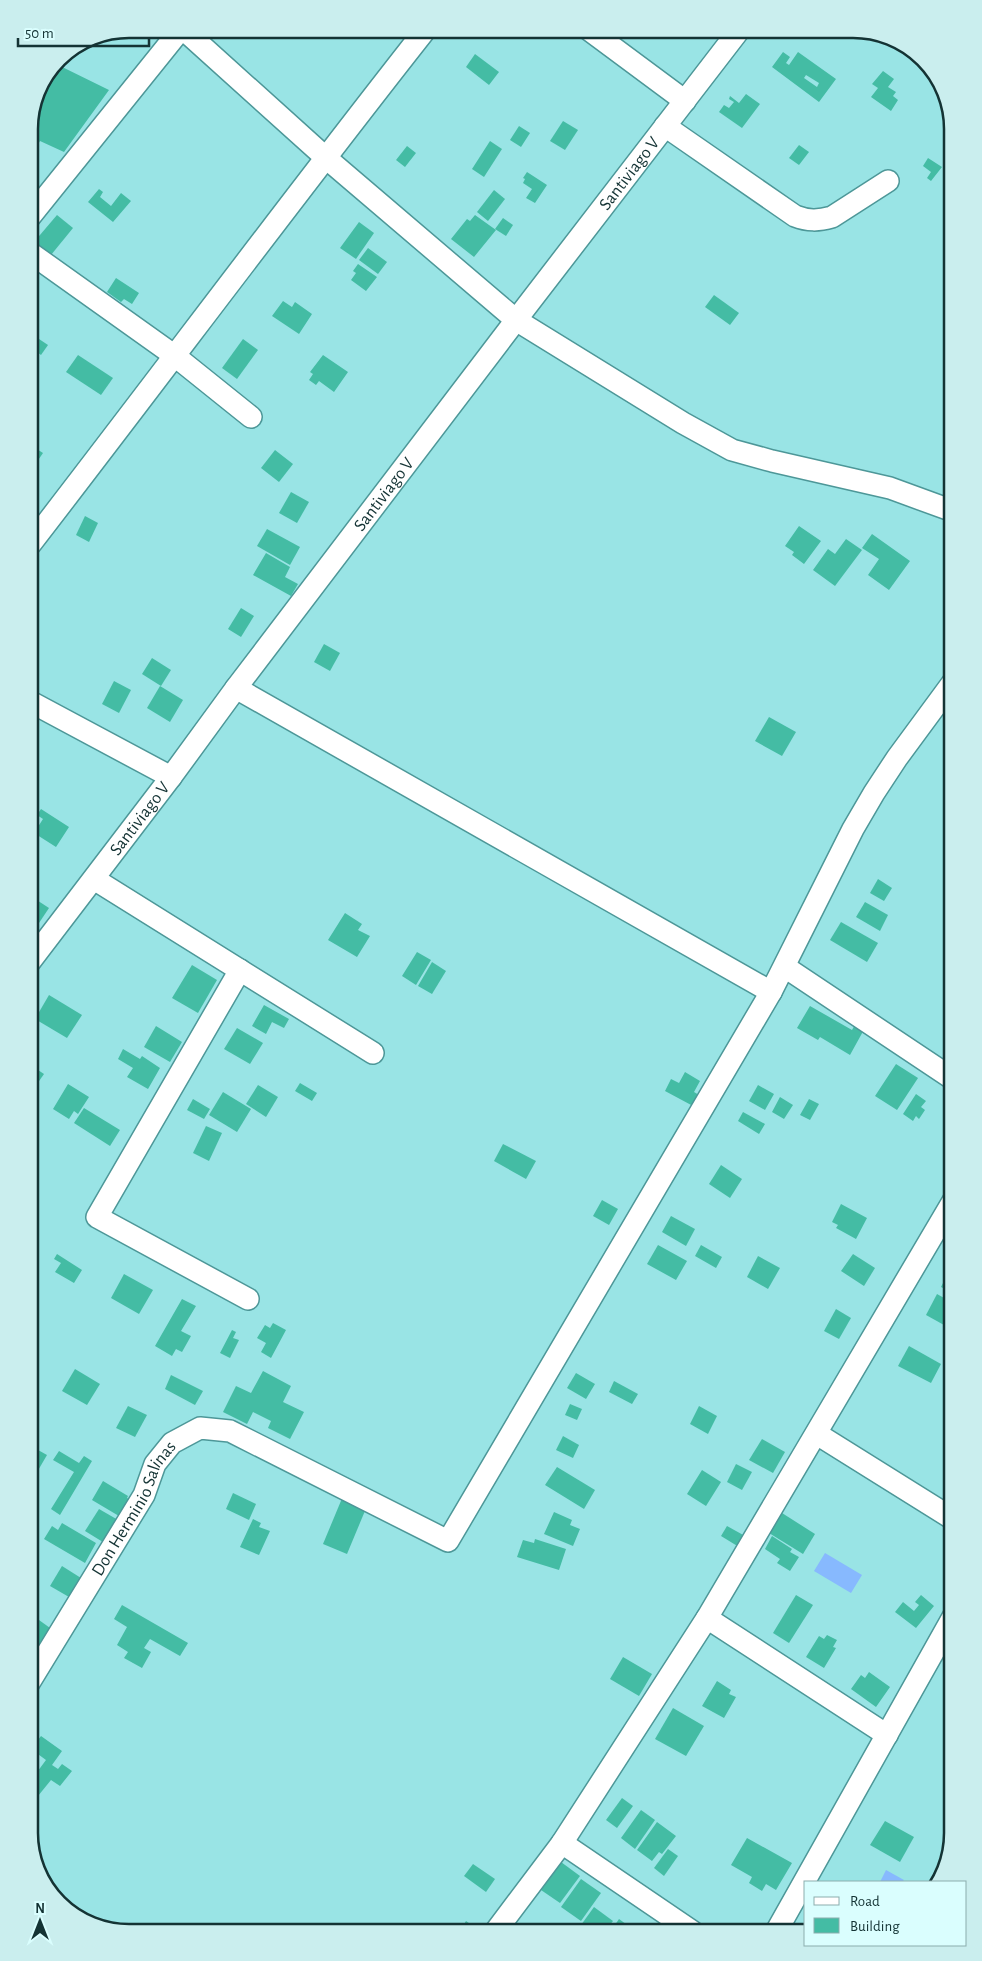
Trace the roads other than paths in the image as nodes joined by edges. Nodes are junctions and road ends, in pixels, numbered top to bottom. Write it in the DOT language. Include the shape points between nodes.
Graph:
graph roads {
  1 [pos="175,38"];
  2 [pos="192,38"];
  3 [pos="419,38"];
  4 [pos="600,38"];
  5 [pos="733,38"];
  6 [pos="684,101"];
  7 [pos="665,126"];
  8 [pos="325,157"];
  9 [pos="888,181"];
  10 [pos="38,207"];
  11 [pos="38,258"];
  12 [pos="516,320"];
  13 [pos="175,356"];
  14 [pos="250,417"];
  15 [pos="944,508"];
  16 [pos="38,534"];
  17 [pos="236,688"];
  18 [pos="944,694"];
  19 [pos="38,706"];
  20 [pos="171,777"];
  21 [pos="94,879"];
  22 [pos="38,951"];
  23 [pos="785,967"];
  24 [pos="240,970"];
  25 [pos="771,992"];
  26 [pos="373,1053"];
  27 [pos="944,1073"];
  28 [pos="944,1215"];
  29 [pos="248,1299"];
  30 [pos="816,1434"];
  31 [pos="944,1514"];
  32 [pos="707,1618"];
  33 [pos="944,1633"];
  34 [pos="38,1667"];
  35 [pos="887,1735"];
  36 [pos="562,1843"];
  37 [pos="805,1881"];
  38 [pos="804,1882"];
  39 [pos="501,1924"];
  40 [pos="681,1924"];
  41 [pos="781,1924"];
  1 -- 10 [label="street"];
  2 -- 8 [label="street"];
  3 -- 8 [label="street"];
  4 -- 6 [label="street"];
  5 -- 6 [label="street, Santiviago V"];
  6 -- 7 [label="street, Santiviago V"];
  7 -- 9 [label="street" via="795,216 804,219 832,217"];
  7 -- 12 [label="street, Santiviago V"];
  8 -- 12 [label="street"];
  8 -- 13 [label="street"];
  11 -- 13 [label="street"];
  12 -- 15 [label="street" via="732,450 890,488"];
  12 -- 17 [label="street, Santiviago V"];
  13 -- 14 [label="street"];
  13 -- 16 [label="street"];
  17 -- 20 [label="street, Santiviago V"];
  17 -- 25 [label="street"];
  18 -- 23 [label="street" via="896,758 853,829"];
  19 -- 20 [label="street"];
  20 -- 21 [label="street, Santiviago V"];
  21 -- 22 [label="street, Santiviago V"];
  21 -- 24 [label="street"];
  23 -- 25 [label="street"];
  23 -- 27 [label="street"];
  24 -- 26 [label="street"];
  24 -- 29 [label="street" via="97,1217"];
  25 -- 34 [label="street, Don Herminio Salinas" via="448,1541 230,1431 200,1428 172,1444 155,1464 144,1496"];
  28 -- 30 [label="street"];
  30 -- 31 [label="street"];
  30 -- 32 [label="street"];
  32 -- 35 [label="street"];
  32 -- 36 [label="street"];
  33 -- 35 [label="street"];
  35 -- 37 [label="street"];
  36 -- 39 [label="street"];
  36 -- 40 [label="street"];
  38 -- 41 [label="street"];
}
